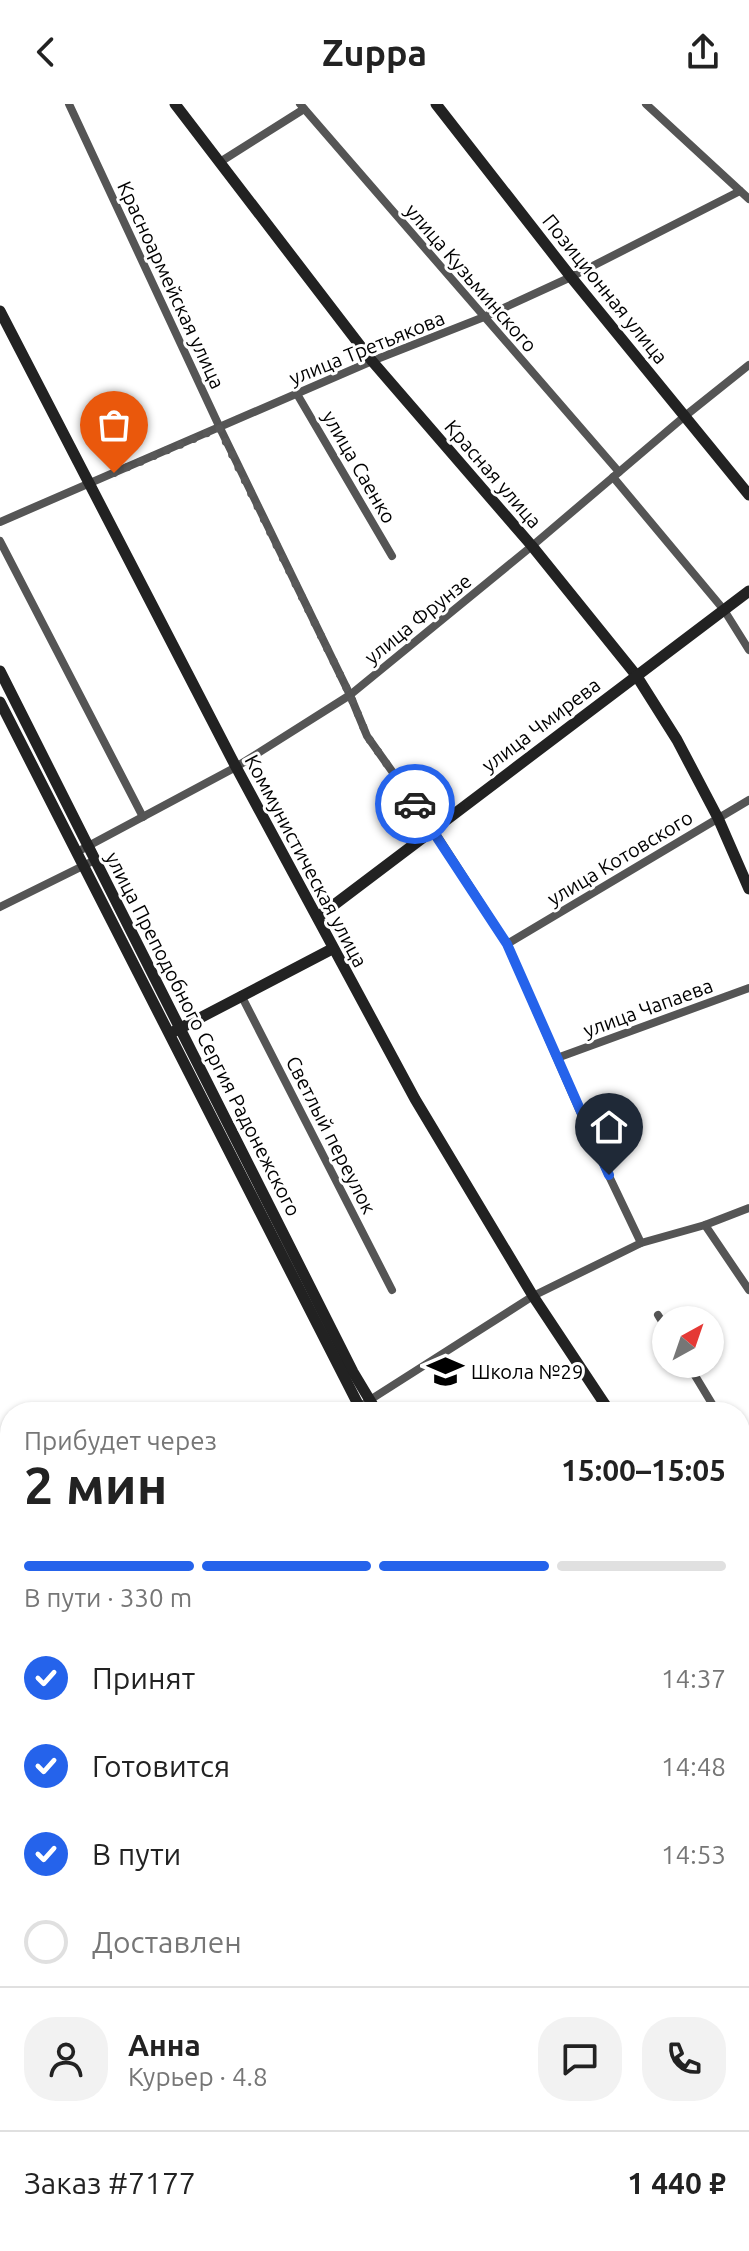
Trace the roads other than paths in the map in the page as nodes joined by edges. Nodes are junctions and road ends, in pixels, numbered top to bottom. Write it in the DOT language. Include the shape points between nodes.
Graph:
graph roads {
  1 [pos="69,104"];
  2 [pos="175,104"];
  3 [pos="436,104"];
  4 [pos="646,104"];
  5 [pos="302,107"];
  6 [pos="220,162"];
  7 [pos="740,191"];
  8 [pos="749,199"];
  9 [pos="571,277"];
  10 [pos="0,311"];
  11 [pos="484,317"];
  12 [pos="372,361"];
  13 [pos="749,365"];
  14 [pos="297,394"];
  15 [pos="685,416"];
  16 [pos="219,428"];
  17 [pos="616,474"];
  18 [pos="88,485"];
  19 [pos="749,495"];
  20 [pos="0,522"];
  21 [pos="0,541"];
  22 [pos="532,546"];
  23 [pos="392,556"];
  24 [pos="749,591"];
  25 [pos="724,610"];
  26 [pos="749,650"];
  27 [pos="0,671"];
  28 [pos="636,675"];
  29 [pos="350,695"];
  30 [pos="0,702"];
  31 [pos="236,767"];
  32 [pos="749,800"];
  33 [pos="143,817"];
  34 [pos="718,818"];
  35 [pos="433,829"];
  36 [pos="82,849"];
  37 [pos="89,863"];
  38 [pos="749,889"];
  39 [pos="0,907"];
  40 [pos="318,917"];
  41 [pos="507,944"];
  42 [pos="332,949"];
  43 [pos="749,988"];
  44 [pos="241,995"];
  45 [pos="174,1031"];
  46 [pos="557,1058"];
  47 [pos="749,1208"];
  48 [pos="705,1225"];
  49 [pos="641,1243"];
  50 [pos="392,1290"];
  51 [pos="749,1290"];
  52 [pos="533,1296"];
  53 [pos="696,1378"];
  54 [pos="370,1400"];
  55 [pos="353,1402"];
  56 [pos="367,1402"];
  57 [pos="603,1402"];
  58 [pos="711,1402"];
  1 -- 16 [label="street, Красноармейская улица"];
  2 -- 6 [label="street, Красная улица"];
  3 -- 9 [label="street, Позиционная улица"];
  4 -- 7 [label="street"];
  5 -- 6 [label="street"];
  5 -- 11 [label="street, улица Кузьминского"];
  6 -- 12 [label="street, Красная улица"];
  7 -- 8 [label="street"];
  7 -- 9 [label="street, улица Третьякова"];
  9 -- 11 [label="street, улица Третьякова"];
  9 -- 15 [label="street, Позиционная улица"];
  10 -- 18 [label="street, Коммунистическая улица"];
  11 -- 12 [label="street, улица Третьякова"];
  11 -- 17 [label="street, улица Кузьминского"];
  12 -- 14 [label="street, улица Третьякова"];
  12 -- 22 [label="street, Красная улица"];
  13 -- 15 [label="street, улица Фрунзе"];
  14 -- 16 [label="street, улица Третьякова"];
  14 -- 23 [label="street, улица Саенко"];
  15 -- 17 [label="street, улица Фрунзе"];
  15 -- 19 [label="street, Позиционная улица"];
  16 -- 18 [label="street, улица Третьякова"];
  16 -- 29 [label="street, Красноармейская улица"];
  17 -- 22 [label="street, улица Фрунзе"];
  17 -- 25 [label="street, улица Кузьминского"];
  18 -- 20 [label="street, улица Третьякова"];
  18 -- 31 [label="street, Коммунистическая улица"];
  21 -- 33 [label="street"];
  22 -- 28 [label="street, Красная улица"];
  22 -- 29 [label="street, улица Фрунзе"];
  24 -- 25 [label="street, улица Чмирева"];
  25 -- 26 [label="street, улица Кузьминского"];
  25 -- 28 [label="street, улица Чмирева"];
  27 -- 36 [label="street, улица Преподобного Сергия Радонежского"];
  28 -- 34 [label="street, Красная улица"];
  28 -- 35 [label="street, улица Чмирева"];
  29 -- 31 [label="street, улица Фрунзе"];
  29 -- 35 [label="street, Красноармейская улица" via="367,736"];
  30 -- 36 [label="street, улица Преподобного Сергия Радонежского"];
  31 -- 33 [label="street, улица Фрунзе"];
  31 -- 40 [label="street, Коммунистическая улица"];
  32 -- 34 [label="street, улица Котовского"];
  33 -- 36 [label="street, улица Фрунзе"];
  34 -- 38 [label="street, Красная улица"];
  34 -- 41 [label="street, улица Котовского"];
  35 -- 40 [label="street, улица Чмирева"];
  35 -- 41 [label="street, Красноармейская улица"];
  36 -- 37 [label="street, улица Преподобного Сергия Радонежского"];
  37 -- 39 [label="street"];
  37 -- 45 [label="street, улица Преподобного Сергия Радонежского"];
  40 -- 42 [label="street, Коммунистическая улица"];
  41 -- 46 [label="street, Красноармейская улица"];
  42 -- 44 [label="street"];
  42 -- 52 [label="street, Коммунистическая улица"];
  43 -- 46 [label="street, улица Чапаева"];
  44 -- 45 [label="street"];
  44 -- 50 [label="street, Светлый переулок"];
  45 -- 54 [label="street, улица Преподобного Сергия Радонежского"];
  45 -- 55 [label="street, улица Преподобного Сергия Радонежского"];
  46 -- 49 [label="street, Красноармейская улица"];
  47 -- 48 [label="street"];
  48 -- 49 [label="street"];
  48 -- 51 [label="street"];
  49 -- 52 [label="street"];
  52 -- 54 [label="street"];
  52 -- 57 [label="street, Коммунистическая улица"];
  53 -- 58 [label="street"];
  54 -- 56 [label="street"];
}
